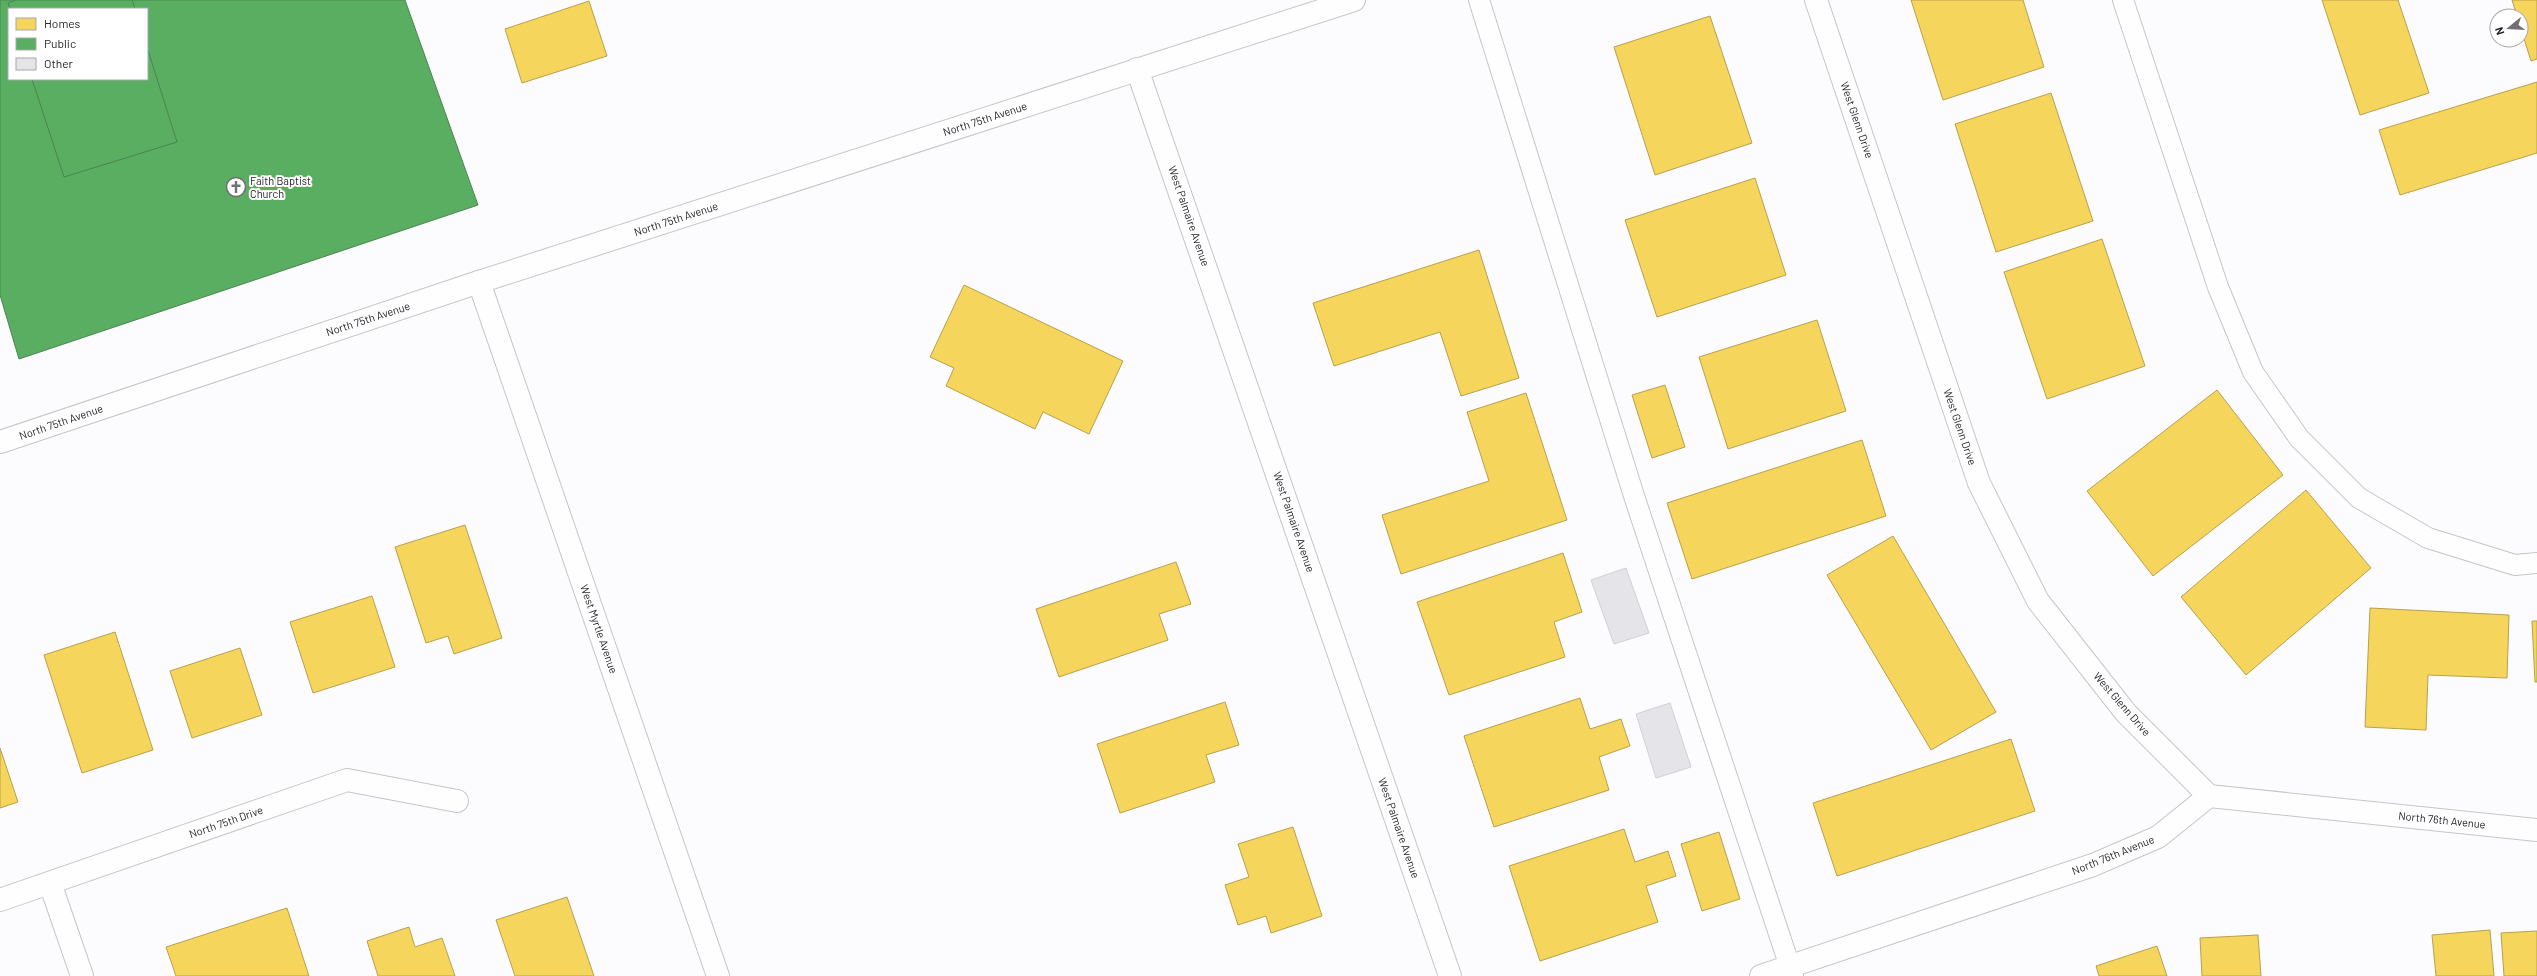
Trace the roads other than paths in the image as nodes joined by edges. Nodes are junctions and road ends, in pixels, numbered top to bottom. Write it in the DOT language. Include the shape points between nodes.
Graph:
graph roads {
  1 [pos="1354,0"];
  2 [pos="1479,0"];
  3 [pos="1816,0"];
  4 [pos="2123,0"];
  5 [pos="1137,69"];
  6 [pos="479,282"];
  7 [pos="0,442"];
  8 [pos="2537,563"];
  9 [pos="2209,796"];
  10 [pos="457,801"];
  11 [pos="2537,830"];
  12 [pos="50,883"];
  13 [pos="0,900"];
  14 [pos="1792,971"];
  15 [pos="82,976"];
  16 [pos="718,976"];
  17 [pos="1450,976"];
  18 [pos="1761,976"];
  1 -- 5 [label="street, North 75th Avenue"];
  2 -- 14 [label="lane" via="1635,500"];
  3 -- 9 [label="street, West Glenn Drive" via="1979,483 2038,601 2126,713"];
  4 -- 8 [label="lane" via="2218,287 2253,372 2299,438 2359,498 2428,538 2515,565"];
  5 -- 6 [label="street, North 75th Avenue"];
  5 -- 17 [label="street, West Palmaire Avenue"];
  6 -- 7 [label="street, North 75th Avenue"];
  6 -- 16 [label="street, West Myrtle Avenue"];
  9 -- 11 [label="street, North 76th Avenue"];
  9 -- 14 [label="street, North 76th Avenue" via="2158,837 2093,865"];
  10 -- 12 [label="street, North 75th Drive" via="347,780"];
  12 -- 13 [label="street, North 75th Drive"];
  12 -- 15 [label="street"];
  14 -- 18 [label="street, North 76th Avenue"];
}
